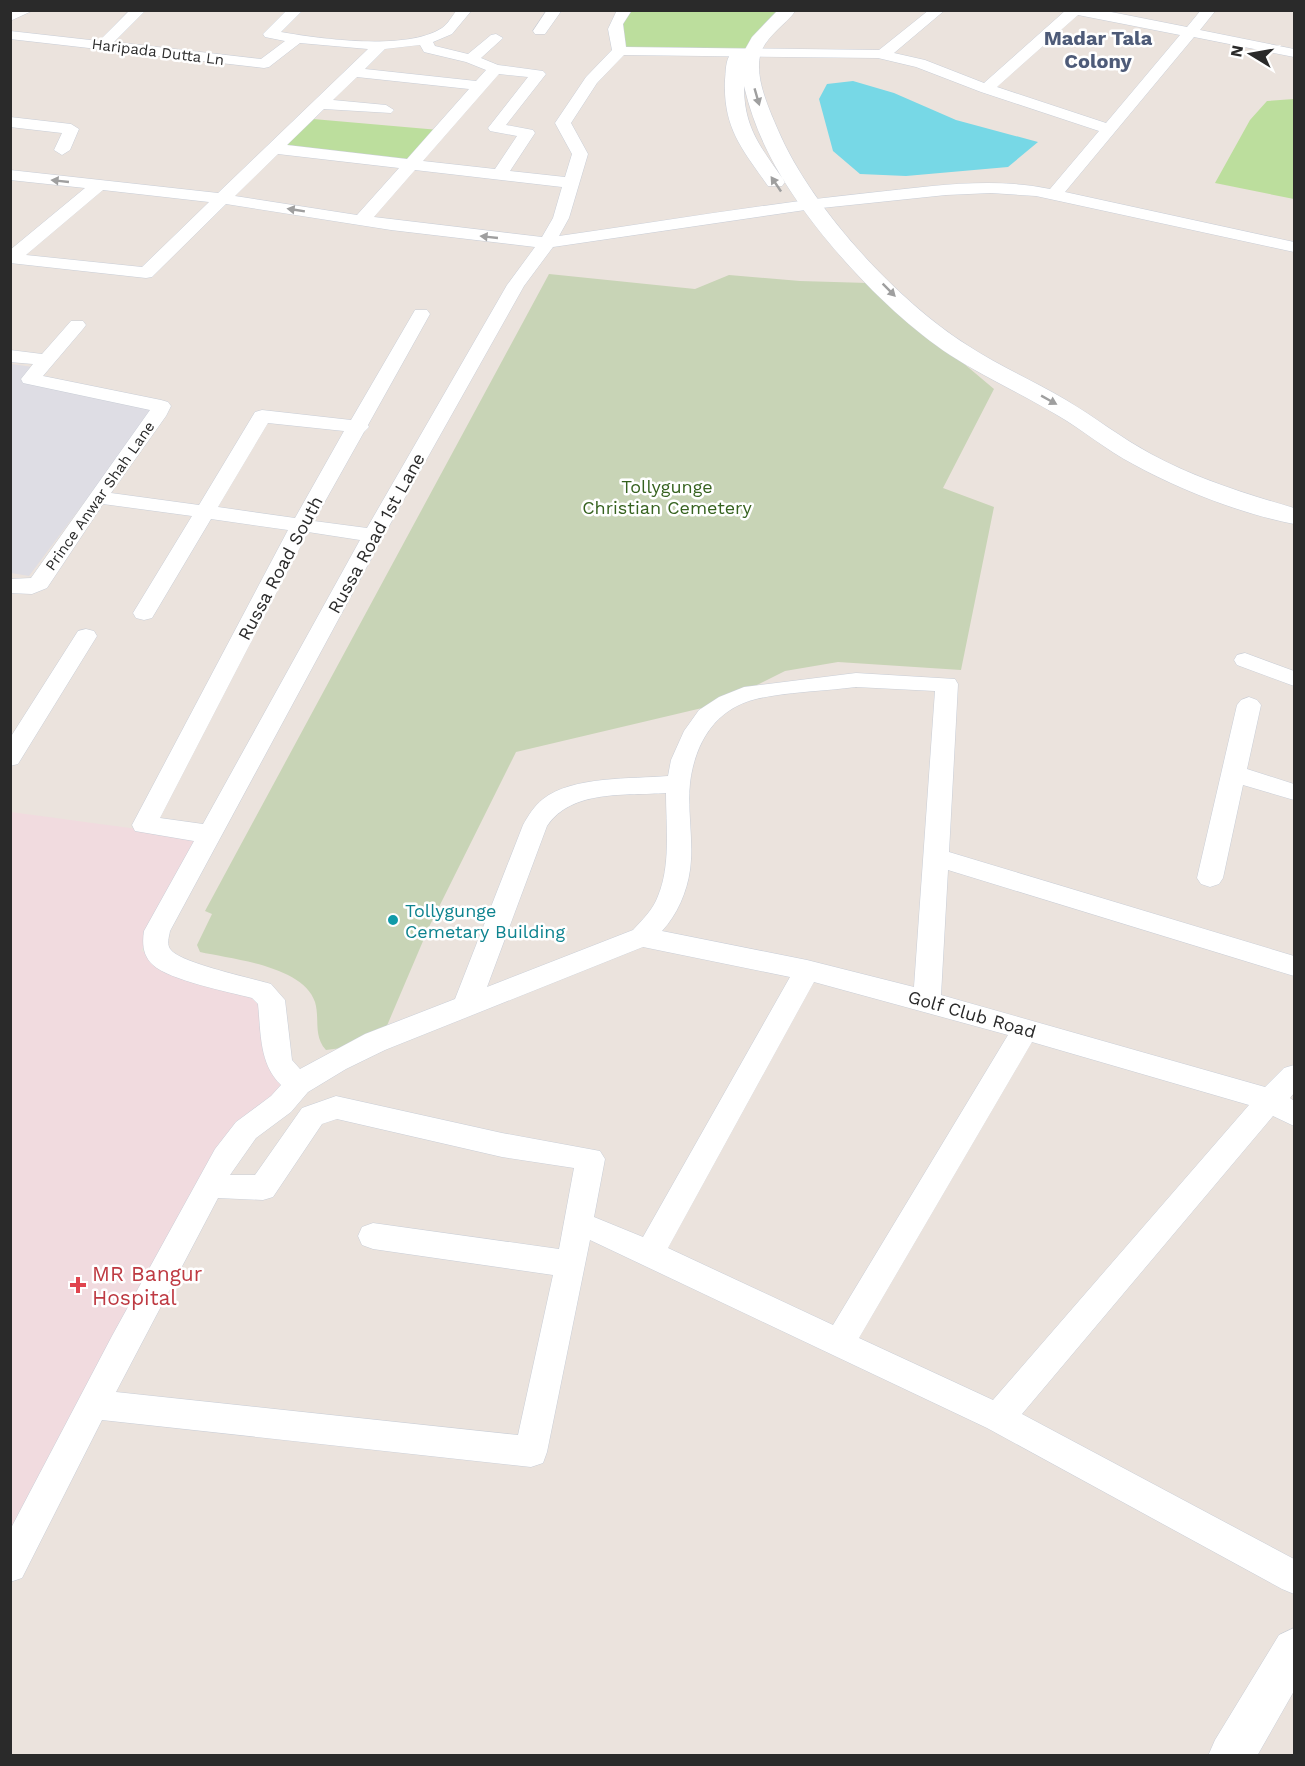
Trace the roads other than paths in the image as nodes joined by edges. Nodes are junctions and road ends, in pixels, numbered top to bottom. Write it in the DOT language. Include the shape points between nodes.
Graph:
graph roads {
  1 [pos="27,10"];
  2 [pos="138,10"];
  3 [pos="296,10"];
  4 [pos="465,10"];
  5 [pos="555,10"];
  6 [pos="625,10"];
  7 [pos="770,10"];
  8 [pos="788,10"];
  9 [pos="938,10"];
  10 [pos="1076,10"];
  11 [pos="1209,10"];
  12 [pos="10,17"];
  13 [pos="540,31"];
  14 [pos="1192,33"];
  15 [pos="10,35"];
  16 [pos="297,39"];
  17 [pos="496,39"];
  18 [pos="425,40"];
  19 [pos="102,46"];
  20 [pos="380,46"];
  21 [pos="620,51"];
  22 [pos="745,52"];
  23 [pos="1294,53"];
  24 [pos="882,55"];
  25 [pos="471,59"];
  26 [pos="495,69"];
  27 [pos="355,72"];
  28 [pos="398,78"];
  29 [pos="481,86"];
  30 [pos="986,89"];
  31 [pos="385,91"];
  32 [pos="322,104"];
  33 [pos="386,110"];
  34 [pos="10,123"];
  35 [pos="1109,129"];
  36 [pos="276,148"];
  37 [pos="62,150"];
  38 [pos="413,165"];
  39 [pos="10,175"];
  40 [pos="499,176"];
  41 [pos="572,183"];
  42 [pos="99,185"];
  43 [pos="1053,195"];
  44 [pos="223,199"];
  45 [pos="802,206"];
  46 [pos="362,220"];
  47 [pos="547,243"];
  48 [pos="1294,247"];
  49 [pos="11,258"];
  50 [pos="421,314"];
  51 [pos="77,325"];
  52 [pos="10,356"];
  53 [pos="45,360"];
  54 [pos="359,428"];
  55 [pos="97,497"];
  56 [pos="204,511"];
  57 [pos="1294,516"];
  58 [pos="301,525"];
  59 [pos="374,535"];
  60 [pos="10,586"];
  61 [pos="144,614"];
  62 [pos="86,636"];
  63 [pos="1245,660"];
  64 [pos="1294,679"];
  65 [pos="1249,705"];
  66 [pos="11,757"];
  67 [pos="1232,773"];
  68 [pos="678,784"];
  69 [pos="1294,792"];
  70 [pos="210,834"];
  71 [pos="936,857"];
  72 [pos="1210,878"];
  73 [pos="642,937"];
  74 [pos="1294,966"];
  75 [pos="807,970"];
  76 [pos="927,1001"];
  77 [pos="466,1007"];
  78 [pos="1026,1029"];
  79 [pos="1294,1076"];
  80 [pos="298,1084"];
  81 [pos="1282,1107"];
  82 [pos="210,1186"];
  83 [pos="596,1229"];
  84 [pos="373,1236"];
  85 [pos="649,1254"];
  86 [pos="571,1264"];
  87 [pos="839,1343"];
  88 [pos="94,1404"];
  89 [pos="998,1418"];
  90 [pos="10,1566"];
  91 [pos="1294,1578"];
  92 [pos="1294,1650"];
  93 [pos="1231,1755"];
  1 -- 12 [label="street"];
  2 -- 19 [label="street"];
  3 -- 16 [label="street" via="270,34"];
  4 -- 18 [label="street" via="446,32"];
  5 -- 13 [label="street"];
  6 -- 21 [label="street" via="618,17 614,35"];
  7 -- 22 [label="street"];
  8 -- 22 [label="street"];
  9 -- 24 [label="street"];
  10 -- 14 [label="street"];
  10 -- 30 [label="street"];
  11 -- 14 [label="street"];
  14 -- 23 [label="street"];
  14 -- 35 [label="street"];
  15 -- 19 [label="street, Haripada Dutta Ln"];
  16 -- 19 [label="street, Haripada Dutta Ln" via="264,64"];
  16 -- 20 [label="street"];
  17 -- 25 [label="street"];
  18 -- 20 [label="street"];
  18 -- 25 [label="street" via="429,49"];
  20 -- 27 [label="street"];
  21 -- 22 [label="street"];
  21 -- 41 [label="street, Russa Road 1st Lane" via="591,80 563,123 580,154"];
  22 -- 24 [label="street"];
  22 -- 45 [label="street" via="734,76 740,130"];
  24 -- 30 [label="street" via="920,63"];
  25 -- 26 [label="street"];
  26 -- 29 [label="street"];
  26 -- 40 [label="street" via="538,74 496,128 527,133"];
  27 -- 28 [label="street"];
  27 -- 32 [label="street"];
  28 -- 29 [label="street"];
  28 -- 31 [label="street"];
  29 -- 38 [label="street"];
  30 -- 35 [label="street"];
  32 -- 33 [label="street"];
  32 -- 36 [label="street"];
  34 -- 37 [label="street" via="71,129"];
  35 -- 43 [label="street"];
  36 -- 38 [label="street"];
  36 -- 44 [label="street"];
  38 -- 40 [label="street"];
  38 -- 46 [label="street"];
  42 -- 39 [label="street, one-way"];
  40 -- 41 [label="street"];
  41 -- 47 [label="street, Russa Road 1st Lane" via="561,218"];
  42 -- 44 [label="street"];
  42 -- 49 [label="street"];
  43 -- 45 [label="street" via="990,188"];
  43 -- 48 [label="street"];
  46 -- 44 [label="street, one-way"];
  44 -- 49 [label="street" via="146,273"];
  45 -- 47 [label="street"];
  45 -- 57 [label="street" via="894,322 942,360 1011,403 1080,438 1224,494"];
  47 -- 46 [label="street, one-way"];
  47 -- 59 [label="street, Russa Road 1st Lane" via="516,285"];
  50 -- 54 [label="street, Russa Road South"];
  51 -- 53 [label="street"];
  52 -- 53 [label="street"];
  53 -- 55 [label="street, Prince Anwar Shah Lane" via="30,379 161,406"];
  54 -- 56 [label="street" via="262,416"];
  54 -- 58 [label="street, Russa Road South"];
  55 -- 56 [label="street"];
  55 -- 60 [label="street, Prince Anwar Shah Lane" via="39,582 32,587"];
  56 -- 58 [label="street"];
  56 -- 61 [label="street"];
  58 -- 59 [label="street"];
  58 -- 70 [label="street, Russa Road South" via="144,825"];
  59 -- 70 [label="street, Russa Road 1st Lane"];
  62 -- 66 [label="street"];
  63 -- 64 [label="street"];
  65 -- 67 [label="street"];
  67 -- 69 [label="street"];
  67 -- 72 [label="street"];
  68 -- 71 [label="street" via="683,760 707,715 752,692 856,680 947,684"];
  68 -- 73 [label="street" via="678,869 671,897"];
  68 -- 77 [label="street" via="573,794 544,810"];
  70 -- 80 [label="street, Russa Road 1st Lane" via="157,931 155,946 162,958 176,966 261,991 271,1000 278,1060"];
  71 -- 74 [label="street"];
  71 -- 76 [label="street"];
  73 -- 75 [label="street, Golf Club Road"];
  73 -- 77 [label="street"];
  75 -- 76 [label="street, Golf Club Road"];
  75 -- 85 [label="street"];
  76 -- 78 [label="street, Golf Club Road"];
  77 -- 80 [label="street" via="375,1042"];
  78 -- 81 [label="street, Golf Club Road"];
  78 -- 87 [label="street"];
  79 -- 81 [label="street"];
  80 -- 82 [label="street" via="281,1104 246,1130 225,1157"];
  81 -- 89 [label="street"];
  82 -- 86 [label="street" via="263,1188 312,1116 336,1107 502,1145 590,1159"];
  82 -- 88 [label="street"];
  83 -- 85 [label="street"];
  84 -- 86 [label="street"];
  85 -- 87 [label="street"];
  86 -- 88 [label="street" via="531,1452"];
  87 -- 89 [label="street"];
  88 -- 90 [label="street"];
  89 -- 91 [label="street"];
  92 -- 93 [label="street"];
}
